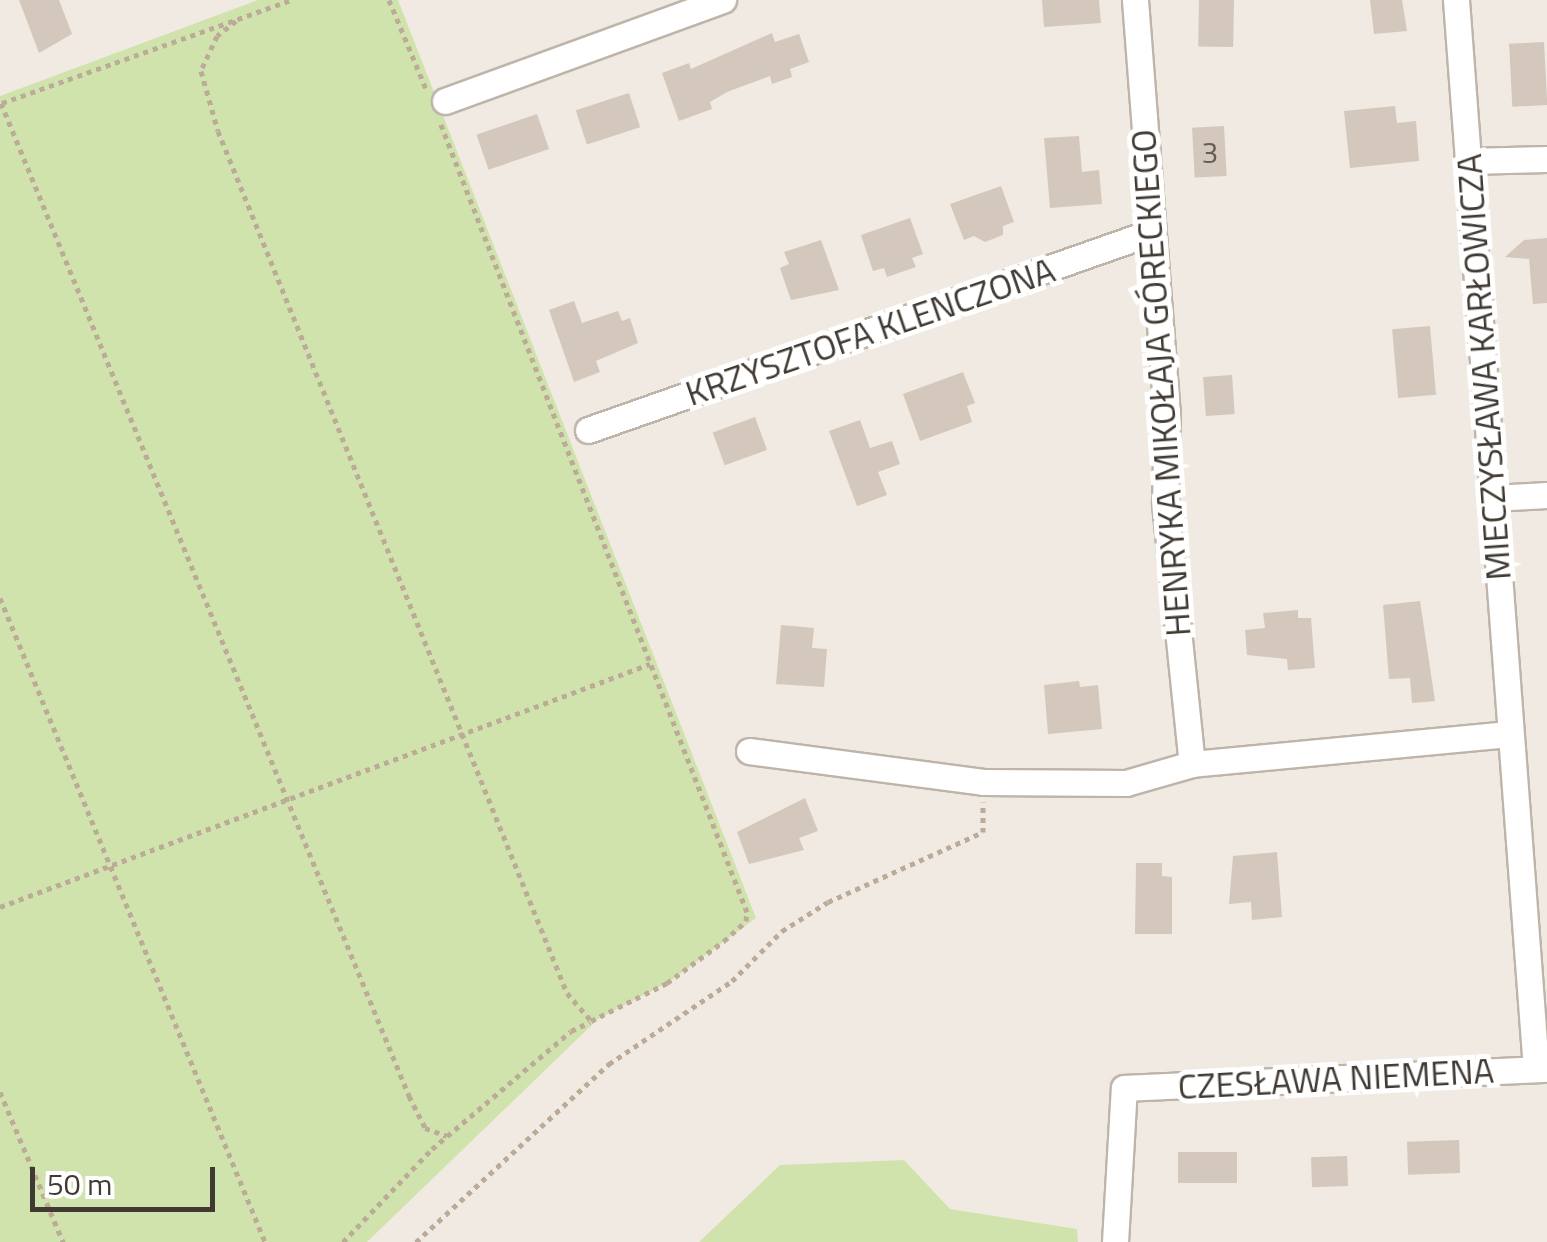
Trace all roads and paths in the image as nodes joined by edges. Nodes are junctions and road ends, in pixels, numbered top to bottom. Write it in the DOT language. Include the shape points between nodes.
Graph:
graph roads {
  1 [pos="290,0"];
  2 [pos="390,0"];
  3 [pos="723,0"];
  4 [pos="1134,0"];
  5 [pos="1456,0"];
  6 [pos="236,22"];
  7 [pos="445,101"];
  8 [pos="0,104"];
  9 [pos="1547,159"];
  10 [pos="1468,161"];
  11 [pos="1152,232"];
  12 [pos="588,430"];
  13 [pos="1547,495"];
  14 [pos="1492,498"];
  15 [pos="0,598"];
  16 [pos="650,664"];
  17 [pos="1510,734"];
  18 [pos="749,751"];
  19 [pos="1192,764"];
  20 [pos="983,782"];
  21 [pos="0,907"];
  22 [pos="591,1021"];
  23 [pos="1541,1069"];
  24 [pos="0,1092"];
  25 [pos="447,1136"];
  26 [pos="64,1242"];
  27 [pos="265,1242"];
  28 [pos="344,1242"];
  29 [pos="416,1242"];
  30 [pos="1115,1242"];
  1 -- 6 [label="path"];
  2 -- 16 [label="path"];
  3 -- 7 [label="street"];
  4 -- 11 [label="street, HENRYKA MIKOŁAJA GÓRECKIEGO"];
  5 -- 10 [label="street, MIECZYSŁAWA KARŁOWICZA"];
  6 -- 8 [label="path" via="173,38"];
  6 -- 22 [label="path" via="217,36 200,70 218,131 567,994"];
  8 -- 25 [label="path" via="409,1096 426,1128"];
  9 -- 10 [label="street"];
  10 -- 14 [label="street, MIECZYSŁAWA KARŁOWICZA"];
  11 -- 12 [label="street, KRZYSZTOFA KLENCZONA"];
  11 -- 19 [label="street, HENRYKA MIKOŁAJA GÓRECKIEGO" via="1168,412 1165,504"];
  13 -- 14 [label="street"];
  14 -- 17 [label="street, MIECZYSŁAWA KARŁOWICZA"];
  15 -- 27 [label="path"];
  16 -- 21 [label="path"];
  16 -- 22 [label="path" via="746,922 667,983"];
  17 -- 19 [label="street"];
  17 -- 23 [label="street, MIECZYSŁAWA KARŁOWICZA"];
  18 -- 20 [label="street"];
  19 -- 20 [label="street" via="1126,783"];
  20 -- 29 [label="path" via="983,832 828,902 782,931 710,998 609,1064"];
  22 -- 25 [label="path" via="571,1030"];
  23 -- 30 [label="street, CZESŁAWA NIEMENA" via="1124,1088"];
  24 -- 26 [label="path"];
  25 -- 28 [label="path"];
}
